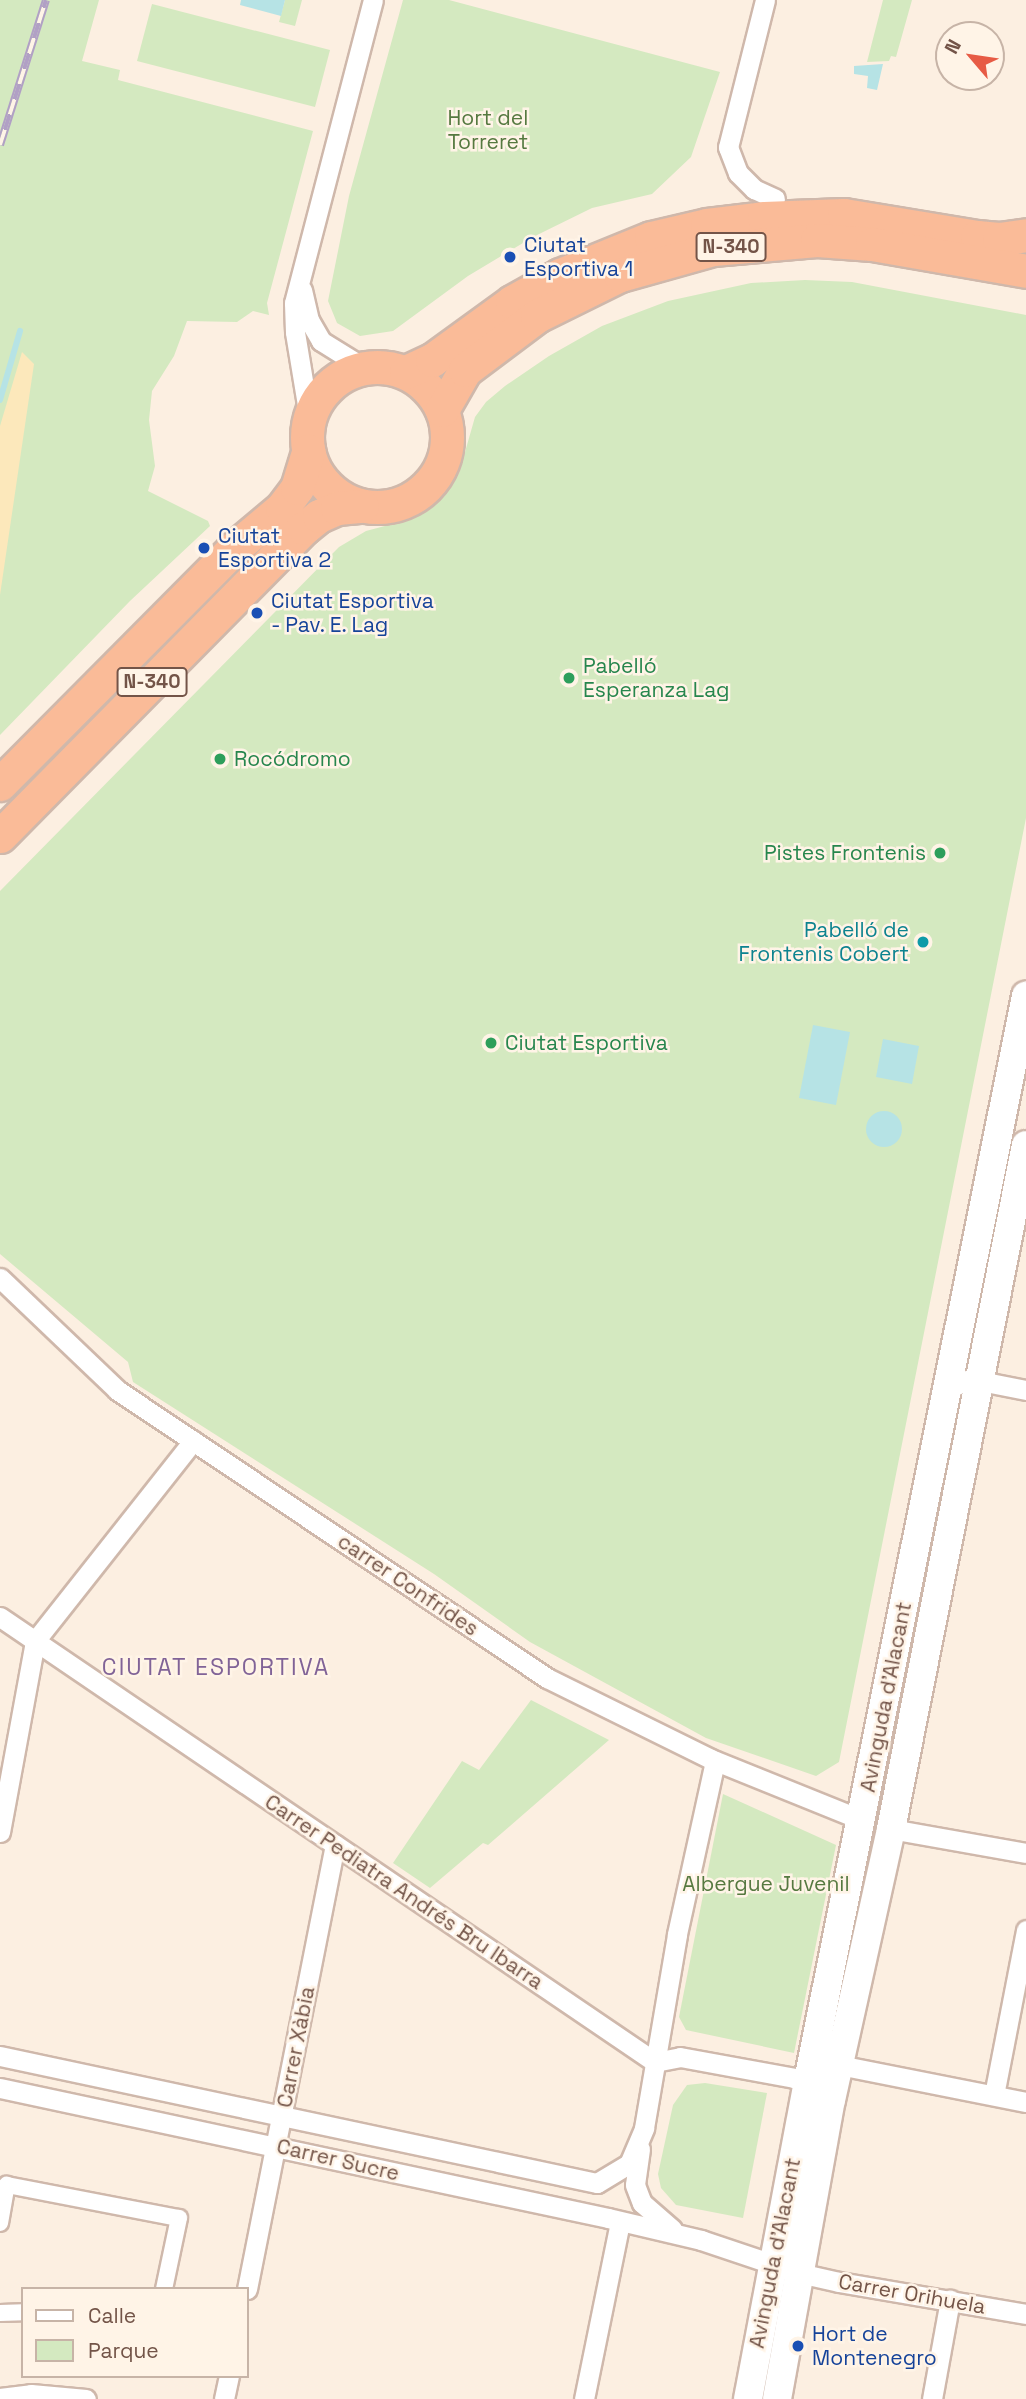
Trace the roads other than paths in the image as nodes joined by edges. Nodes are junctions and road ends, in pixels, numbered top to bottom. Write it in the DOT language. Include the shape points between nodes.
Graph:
graph roads {
  1 [pos="373,0"];
  2 [pos="765,0"];
  3 [pos="775,199"];
  4 [pos="1026,235"];
  5 [pos="1026,271"];
  6 [pos="299,278"];
  7 [pos="363,368"];
  8 [pos="405,372"];
  9 [pos="442,410"];
  10 [pos="309,417"];
  11 [pos="308,451"];
  12 [pos="362,506"];
  13 [pos="0,784"];
  14 [pos="0,836"];
  15 [pos="1026,996"];
  16 [pos="1026,1145"];
  17 [pos="0,1278"];
  18 [pos="980,1380"];
  19 [pos="947,1389"];
  20 [pos="1026,1390"];
  21 [pos="193,1441"];
  22 [pos="0,1617"];
  23 [pos="36,1641"];
  24 [pos="715,1761"];
  25 [pos="862,1820"];
  26 [pos="891,1829"];
  27 [pos="0,1832"];
  28 [pos="335,1845"];
  29 [pos="1026,1853"];
  30 [pos="1026,1930"];
  31 [pos="1021,1983"];
  32 [pos="0,2056"];
  33 [pos="655,2062"];
  34 [pos="839,2065"];
  35 [pos="808,2081"];
  36 [pos="0,2088"];
  37 [pos="994,2095"];
  38 [pos="831,2100"];
  39 [pos="1026,2102"];
  40 [pos="282,2116"];
  41 [pos="644,2128"];
  42 [pos="276,2146"];
  43 [pos="620,2222"];
  44 [pos="0,2223"];
  45 [pos="676,2234"];
  46 [pos="786,2268"];
  47 [pos="164,2287"];
  48 [pos="247,2287"];
  49 [pos="950,2300"];
  50 [pos="21,2312"];
  51 [pos="0,2313"];
  52 [pos="1026,2315"];
  53 [pos="229,2378"];
  54 [pos="0,2398"];
  55 [pos="86,2399"];
  56 [pos="224,2399"];
  57 [pos="584,2399"];
  58 [pos="748,2399"];
  59 [pos="777,2399"];
  60 [pos="932,2399"];
  1 -- 6 [label="street"];
  2 -- 3 [label="street" via="728,147 738,173 754,189"];
  4 -- 8 [label="highway, N-340" via="977,237 844,215 707,225 651,238 560,275 512,302 432,360"];
  5 -- 9 [label="highway, N-340" via="872,244 817,240 701,251 620,275 537,316 465,370"];
  6 -- 7 [label="street" via="309,320 321,341"];
  6 -- 10 [label="street" via="295,332"];
  7 -- 8 [label="highway, N-340"];
  7 -- 10 [label="highway, N-340" via="333,381 318,397"];
  8 -- 9 [label="highway" via="427,387"];
  9 -- 12 [label="highway, N-340" via="446,451 435,476 404,502"];
  10 -- 11 [label="highway, N-340"];
  11 -- 12 [label="highway, N-340" via="318,476 330,490"];
  11 -- 13 [label="highway, N-340" via="297,488 282,508 232,550"];
  12 -- 14 [label="highway, N-340" via="337,508 304,528"];
  15 -- 19 [label="main road, Avinguda d'Alacant"];
  16 -- 18 [label="main road, Avinguda d'Alacant"];
  17 -- 21 [label="street, carrer Confrides" via="117,1390"];
  18 -- 19 [label="street" via="965,1380"];
  18 -- 20 [label="street"];
  18 -- 26 [label="main road, Avinguda d'Alacant"];
  19 -- 25 [label="main road, Avinguda d'Alacant"];
  21 -- 23 [label="street"];
  21 -- 24 [label="street, carrer Confrides" via="547,1678"];
  22 -- 23 [label="street, Carrer Pediatra Andrés Bru Ibarra"];
  23 -- 27 [label="street"];
  23 -- 28 [label="street, Carrer Pediatra Andrés Bru Ibarra"];
  24 -- 25 [label="street, carrer Confrides"];
  24 -- 33 [label="street" via="696,1837"];
  25 -- 35 [label="main road, Avinguda d'Alacant"];
  26 -- 29 [label="street"];
  26 -- 34 [label="main road, Avinguda d'Alacant"];
  28 -- 33 [label="street, Carrer Pediatra Andrés Bru Ibarra"];
  28 -- 40 [label="street, Carrer Xàbia"];
  30 -- 31 [label="street"];
  31 -- 37 [label="street"];
  32 -- 40 [label="street, Carrer Sucre"];
  33 -- 35 [label="street" via="681,2057"];
  33 -- 41 [label="street"];
  34 -- 37 [label="street"];
  34 -- 38 [label="main road, Avinguda d'Alacant"];
  35 -- 38 [label="street"];
  35 -- 46 [label="main road, Avinguda d'Alacant"];
  36 -- 42 [label="street, Carrer Sucre"];
  37 -- 39 [label="street"];
  38 -- 46 [label="main road, Avinguda d'Alacant"];
  40 -- 41 [label="street, Carrer Sucre" via="597,2183 629,2164"];
  40 -- 42 [label="street, Carrer Xàbia"];
  41 -- 45 [label="street, Carrer Sucre" via="635,2185 642,2203"];
  42 -- 43 [label="street, Carrer Sucre"];
  42 -- 48 [label="street, Carrer Xàbia"];
  43 -- 45 [label="street, Carrer Sucre"];
  43 -- 57 [label="street"];
  44 -- 47 [label="street" via="7,2185 179,2218"];
  45 -- 46 [label="street, Carrer Sucre"];
  46 -- 49 [label="street, Carrer Orihuela"];
  46 -- 58 [label="main road, Avinguda d'Alacant"];
  46 -- 59 [label="main road, Avinguda d'Alacant"];
  49 -- 52 [label="street, Carrer Orihuela"];
  49 -- 60 [label="street"];
  50 -- 51 [label="street"];
  53 -- 56 [label="street"];
  54 -- 55 [label="street" via="31,2394"];
}
